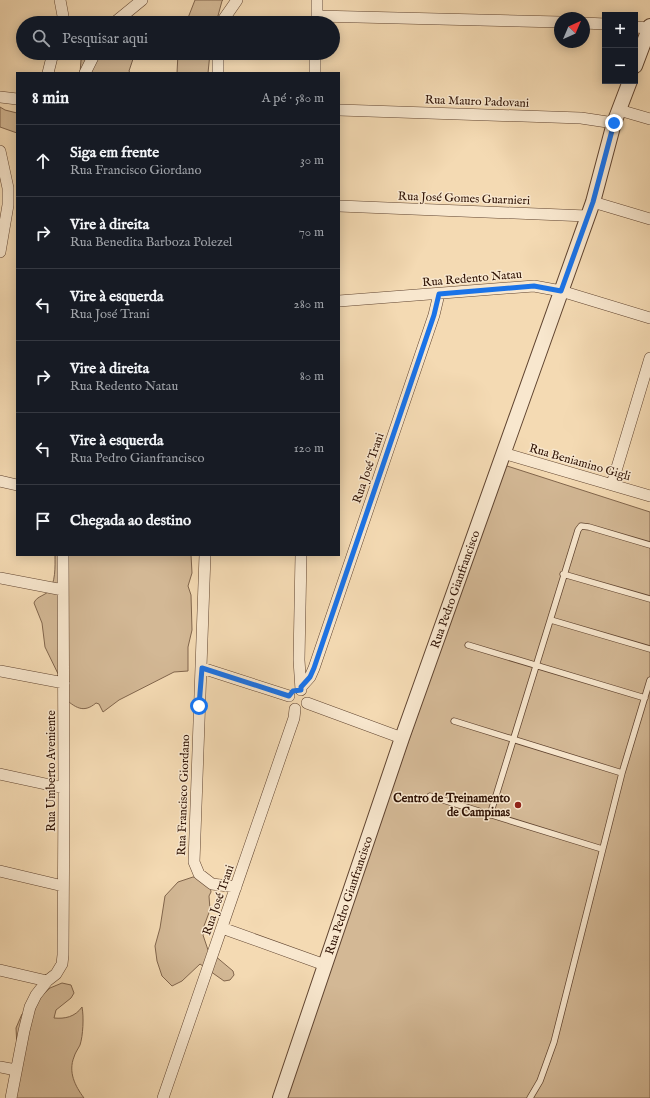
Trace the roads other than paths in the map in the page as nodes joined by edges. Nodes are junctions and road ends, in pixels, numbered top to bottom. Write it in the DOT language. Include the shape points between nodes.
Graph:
graph roads {
  1 [pos="60,0"];
  2 [pos="142,0"];
  3 [pos="237,0"];
  4 [pos="317,0"];
  5 [pos="63,16"];
  6 [pos="123,16"];
  7 [pos="226,16"];
  8 [pos="317,16"];
  9 [pos="340,19"];
  10 [pos="554,22"];
  11 [pos="590,23"];
  12 [pos="602,24"];
  13 [pos="645,27"];
  14 [pos="638,54"];
  15 [pos="51,60"];
  16 [pos="92,60"];
  17 [pos="218,60"];
  18 [pos="316,60"];
  19 [pos="48,72"];
  20 [pos="86,72"];
  21 [pos="218,72"];
  22 [pos="315,72"];
  23 [pos="629,84"];
  24 [pos="0,97"];
  25 [pos="16,100"];
  26 [pos="340,110"];
  27 [pos="617,116"];
  28 [pos="650,119"];
  29 [pos="0,151"];
  30 [pos="2,165"];
  31 [pos="12,185"];
  32 [pos="593,202"];
  33 [pos="340,206"];
  34 [pos="587,216"];
  35 [pos="650,219"];
  36 [pos="1,246"];
  37 [pos="561,291"];
  38 [pos="439,294"];
  39 [pos="340,301"];
  40 [pos="650,318"];
  41 [pos="650,358"];
  42 [pos="503,453"];
  43 [pos="0,482"];
  44 [pos="612,484"];
  45 [pos="16,485"];
  46 [pos="650,496"];
  47 [pos="650,545"];
  48 [pos="63,556"];
  49 [pos="205,556"];
  50 [pos="301,556"];
  51 [pos="563,574"];
  52 [pos="0,578"];
  53 [pos="63,590"];
  54 [pos="650,599"];
  55 [pos="551,620"];
  56 [pos="468,645"];
  57 [pos="650,648"];
  58 [pos="320,650"];
  59 [pos="299,660"];
  60 [pos="536,665"];
  61 [pos="202,668"];
  62 [pos="0,671"];
  63 [pos="650,680"];
  64 [pos="64,683"];
  65 [pos="296,691"];
  66 [pos="645,698"];
  67 [pos="307,703"];
  68 [pos="295,709"];
  69 [pos="454,721"];
  70 [pos="402,738"];
  71 [pos="513,739"];
  72 [pos="0,774"];
  73 [pos="622,774"];
  74 [pos="64,788"];
  75 [pos="430,796"];
  76 [pos="490,815"];
  77 [pos="602,849"];
  78 [pos="0,871"];
  79 [pos="63,886"];
  80 [pos="236,887"];
  81 [pos="222,928"];
  82 [pos="325,965"];
  83 [pos="0,970"];
  84 [pos="47,981"];
  85 [pos="0,1067"];
  86 [pos="16,1070"];
  87 [pos="11,1098"];
  88 [pos="163,1098"];
  89 [pos="280,1098"];
  90 [pos="530,1098"];
  1 -- 5 [label="street"];
  2 -- 6 [label="street"];
  3 -- 7 [label="street"];
  4 -- 8 [label="street"];
  9 -- 10 [label="street"];
  11 -- 12 [label="street"];
  13 -- 14 [label="street"];
  15 -- 19 [label="street"];
  16 -- 20 [label="street"];
  17 -- 21 [label="street"];
  18 -- 22 [label="street"];
  23 -- 27 [label="street, Rua Pedro Gianfrancisco"];
  24 -- 25 [label="street"];
  26 -- 27 [label="street, Rua Mauro Padovani" via="574,118"];
  27 -- 28 [label="street, Rua Mauro Padovani"];
  27 -- 32 [label="street, Rua Pedro Gianfrancisco"];
  29 -- 30 [label="street"];
  30 -- 31 [label="street"];
  31 -- 36 [label="street"];
  32 -- 34 [label="street, Rua Pedro Gianfrancisco"];
  32 -- 35 [label="street"];
  33 -- 34 [label="street, Rua José Gomes Guarnieri"];
  34 -- 37 [label="street, Rua Pedro Gianfrancisco"];
  37 -- 38 [label="street, Rua Redento Natau" via="534,286"];
  37 -- 40 [label="street, Rua Redento Natau"];
  37 -- 42 [label="street, Rua Pedro Gianfrancisco"];
  38 -- 39 [label="street, Rua Redento Natau"];
  38 -- 58 [label="street, Rua José Trani"];
  41 -- 44 [label="street"];
  42 -- 44 [label="street, Rua Beniamino Gigli"];
  42 -- 70 [label="street, Rua Pedro Gianfrancisco"];
  43 -- 45 [label="street"];
  44 -- 46 [label="street, Rua Beniamino Gigli"];
  47 -- 51 [label="lane" via="581,526"];
  48 -- 53 [label="street, Rua Umberto Aveniente"];
  49 -- 61 [label="street, Rua Francisco Giordano"];
  50 -- 59 [label="street"];
  51 -- 54 [label="lane"];
  51 -- 55 [label="lane"];
  52 -- 53 [label="street"];
  53 -- 64 [label="street, Rua Umberto Aveniente"];
  55 -- 57 [label="lane"];
  55 -- 60 [label="lane"];
  56 -- 60 [label="lane"];
  58 -- 59 [label="street"];
  58 -- 65 [label="street, Rua José Trani" via="310,677"];
  59 -- 65 [label="street"];
  60 -- 66 [label="lane"];
  60 -- 71 [label="lane"];
  61 -- 65 [label="street"];
  61 -- 80 [label="street, Rua Francisco Giordano" via="194,862 199,874 212,884"];
  62 -- 64 [label="street"];
  63 -- 66 [label="lane"];
  64 -- 74 [label="street, Rua Umberto Aveniente"];
  65 -- 67 [label="street" via="307,697"];
  65 -- 68 [label="street" via="289,703"];
  66 -- 73 [label="lane"];
  67 -- 68 [label="street" via="301,709"];
  67 -- 70 [label="street"];
  68 -- 80 [label="street, Rua José Trani"];
  69 -- 71 [label="lane"];
  70 -- 82 [label="street, Rua Pedro Gianfrancisco"];
  71 -- 73 [label="lane"];
  71 -- 76 [label="lane"];
  72 -- 74 [label="street"];
  73 -- 77 [label="lane"];
  74 -- 79 [label="street, Rua Umberto Aveniente"];
  75 -- 76 [label="lane"];
  76 -- 77 [label="lane"];
  77 -- 90 [label="lane" via="554,1042 540,1081"];
  78 -- 79 [label="street"];
  79 -- 84 [label="street, Rua Umberto Aveniente" via="63,960 56,974"];
  80 -- 81 [label="street, Rua José Trani"];
  81 -- 82 [label="street"];
  81 -- 88 [label="street, Rua José Trani"];
  82 -- 89 [label="street, Rua Pedro Gianfrancisco"];
  83 -- 84 [label="street"];
  84 -- 86 [label="street, Rua Umberto Aveniente" via="30,1007"];
  85 -- 86 [label="street"];
  86 -- 87 [label="street, Rua Umberto Aveniente"];
}
